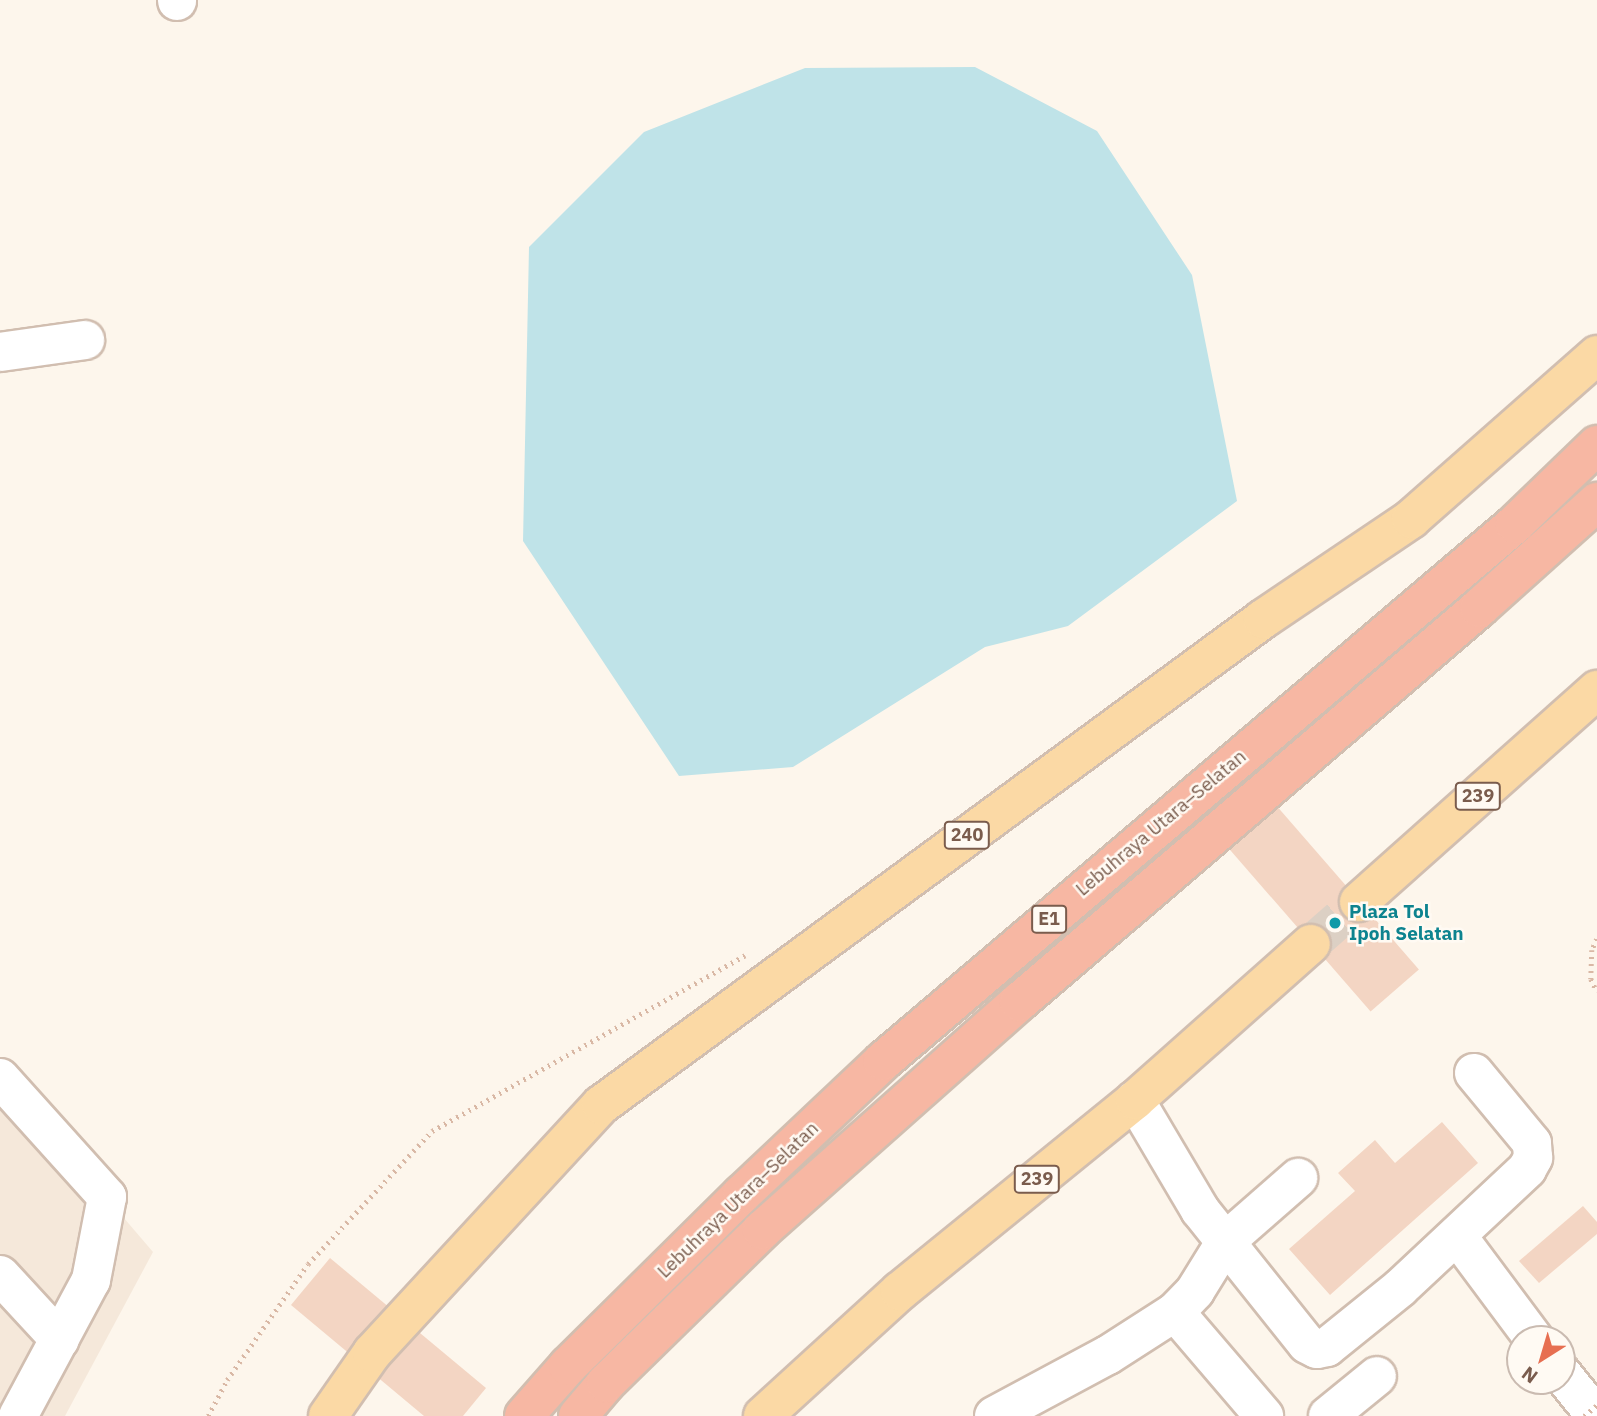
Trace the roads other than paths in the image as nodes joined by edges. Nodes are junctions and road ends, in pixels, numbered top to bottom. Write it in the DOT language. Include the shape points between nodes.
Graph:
graph roads {
  1 [pos="85,340"];
  2 [pos="0,352"];
  3 [pos="1597,355"];
  4 [pos="1597,445"];
  5 [pos="1597,502"];
  6 [pos="1597,690"];
  7 [pos="1359,902"];
  8 [pos="1311,944"];
  9 [pos="1474,1073"];
  10 [pos="0,1078"];
  11 [pos="1135,1100"];
  12 [pos="1298,1178"];
  13 [pos="1458,1237"];
  14 [pos="1226,1241"];
  15 [pos="0,1275"];
  16 [pos="1175,1312"];
  17 [pos="1524,1325"];
  18 [pos="60,1340"];
  19 [pos="1377,1376"];
  20 [pos="1576,1391"];
  21 [pos="18,1416"];
  22 [pos="328,1416"];
  23 [pos="524,1416"];
  24 [pos="578,1416"];
  25 [pos="764,1416"];
  26 [pos="994,1416"];
  27 [pos="1264,1416"];
  28 [pos="1328,1416"];
  29 [pos="1596,1416"];
  1 -- 2 [label="street"];
  3 -- 22 [label="main road, 240" via="1411,519 1252,627 601,1105 372,1353"];
  4 -- 23 [label="highway, Lebuhraya Utara–Selatan / E1" via="1515,524 883,1062 732,1204 568,1366"];
  5 -- 24 [label="highway, Lebuhraya Utara–Selatan / E1" via="762,1230"];
  6 -- 7 [label="main road, 239"];
  8 -- 11 [label="main road, 239"];
  9 -- 13 [label="street" via="1532,1143 1533,1158"];
  10 -- 18 [label="street" via="107,1197 91,1280"];
  11 -- 14 [label="street" via="1200,1210"];
  11 -- 25 [label="main road, 239" via="900,1291"];
  12 -- 14 [label="street"];
  13 -- 14 [label="street" via="1327,1347 1317,1349 1307,1344"];
  13 -- 17 [label="street"];
  14 -- 16 [label="street" via="1195,1291"];
  15 -- 18 [label="street"];
  16 -- 26 [label="street" via="1108,1355"];
  16 -- 27 [label="street"];
  18 -- 21 [label="street"];
  19 -- 28 [label="street"];
  20 -- 29 [label="street"];
}
